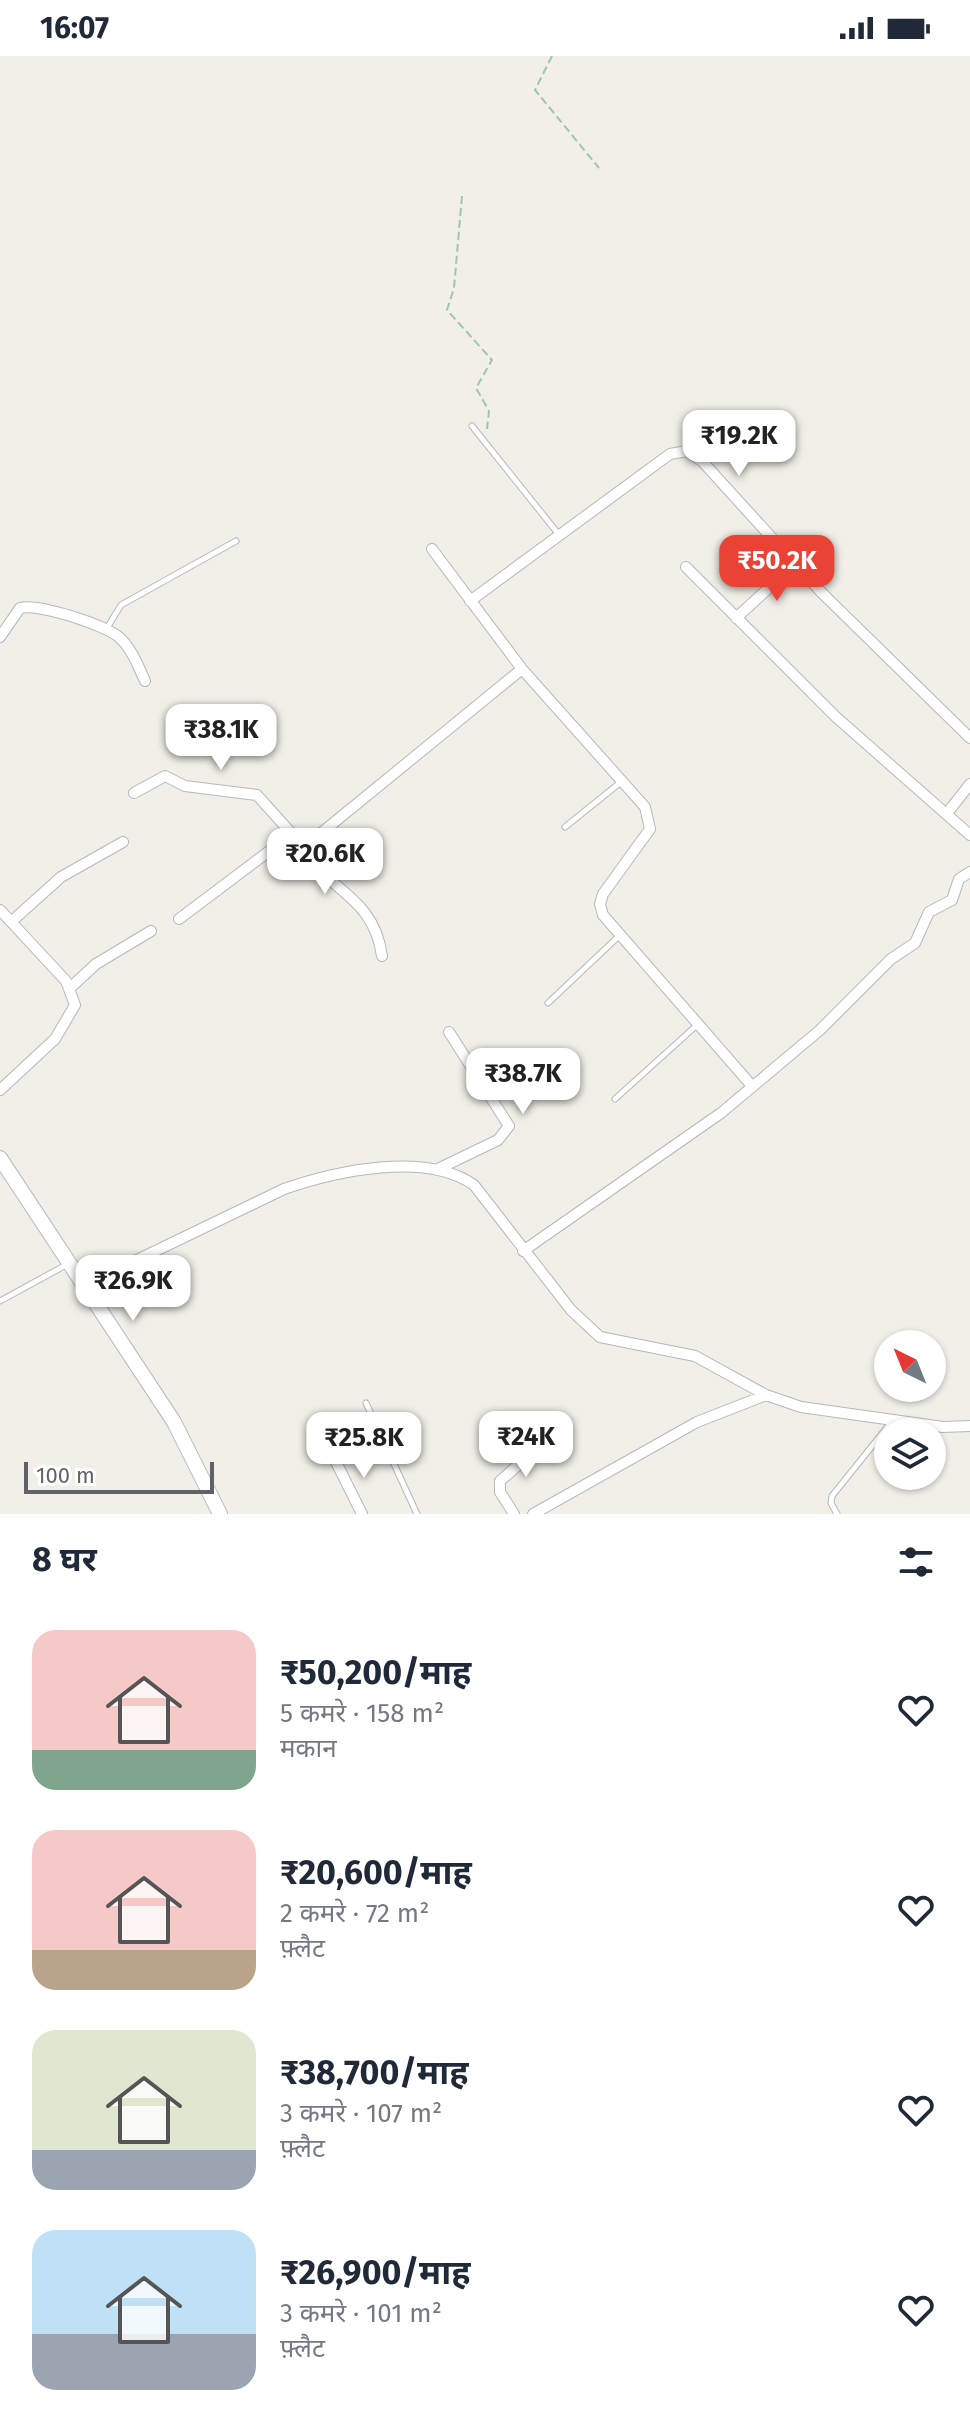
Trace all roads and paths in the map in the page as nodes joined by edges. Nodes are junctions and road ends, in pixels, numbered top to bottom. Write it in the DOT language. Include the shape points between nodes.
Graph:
graph roads {
  1 [pos="552,56"];
  2 [pos="599,168"];
  3 [pos="462,196"];
  4 [pos="472,426"];
  5 [pos="484,441"];
  6 [pos="561,537"];
  7 [pos="236,541"];
  8 [pos="432,549"];
  9 [pos="795,564"];
  10 [pos="686,567"];
  11 [pos="470,601"];
  12 [pos="736,618"];
  13 [pos="106,629"];
  14 [pos="0,637"];
  15 [pos="522,669"];
  16 [pos="145,681"];
  17 [pos="970,738"];
  18 [pos="622,782"];
  19 [pos="970,784"];
  20 [pos="134,793"];
  21 [pos="948,812"];
  22 [pos="565,827"];
  23 [pos="292,834"];
  24 [pos="970,835"];
  25 [pos="123,842"];
  26 [pos="304,847"];
  27 [pos="970,872"];
  28 [pos="0,910"];
  29 [pos="179,919"];
  30 [pos="11,922"];
  31 [pos="151,931"];
  32 [pos="619,936"];
  33 [pos="382,956"];
  34 [pos="70,988"];
  35 [pos="548,1003"];
  36 [pos="698,1024"];
  37 [pos="449,1032"];
  38 [pos="752,1086"];
  39 [pos="0,1090"];
  40 [pos="615,1099"];
  41 [pos="0,1158"];
  42 [pos="440,1168"];
  43 [pos="523,1251"];
  44 [pos="70,1262"];
  45 [pos="85,1285"];
  46 [pos="0,1301"];
  47 [pos="766,1395"];
  48 [pos="366,1403"];
  49 [pos="885,1418"];
  50 [pos="970,1426"];
  51 [pos="946,1427"];
  52 [pos="874,1443"];
  53 [pos="541,1445"];
  54 [pos="336,1462"];
  55 [pos="220,1514"];
  56 [pos="362,1514"];
  57 [pos="417,1514"];
  58 [pos="514,1514"];
  59 [pos="533,1514"];
  60 [pos="837,1514"];
  1 -- 2 [label="path" via="535,90"];
  3 -- 5 [label="path" via="454,288 447,310 492,360 476,388 489,411"];
  4 -- 5 [label="lane"];
  5 -- 6 [label="lane"];
  6 -- 9 [label="street" via="670,454 687,451"];
  6 -- 11 [label="street"];
  7 -- 13 [label="lane" via="121,605"];
  8 -- 11 [label="street"];
  9 -- 12 [label="street"];
  9 -- 17 [label="street"];
  10 -- 12 [label="street"];
  11 -- 15 [label="street"];
  12 -- 21 [label="street" via="836,717"];
  13 -- 14 [label="street" via="28,606 15,614"];
  13 -- 16 [label="street" via="125,644"];
  15 -- 18 [label="street"];
  15 -- 26 [label="street"];
  18 -- 22 [label="lane"];
  18 -- 32 [label="street" via="645,807 650,829 600,904"];
  19 -- 21 [label="street"];
  20 -- 23 [label="street" via="165,776 185,786 245,791 257,795"];
  21 -- 24 [label="street"];
  23 -- 26 [label="street"];
  23 -- 29 [label="street"];
  25 -- 30 [label="street" via="61,877"];
  26 -- 33 [label="street" via="308,859 375,925"];
  27 -- 38 [label="street" via="959,879 952,900 925,916 915,943"];
  28 -- 30 [label="street"];
  30 -- 34 [label="street"];
  31 -- 34 [label="street" via="96,964"];
  32 -- 35 [label="lane"];
  32 -- 36 [label="street"];
  34 -- 39 [label="street" via="75,1005 65,1028"];
  36 -- 38 [label="street"];
  36 -- 40 [label="lane"];
  37 -- 42 [label="street" via="509,1126 498,1140"];
  38 -- 43 [label="street" via="646,1168"];
  41 -- 44 [label="street"];
  42 -- 43 [label="street" via="474,1185"];
  42 -- 45 [label="street" via="316,1179 284,1189"];
  43 -- 47 [label="street" via="600,1337 695,1356"];
  44 -- 45 [label="street"];
  44 -- 46 [label="lane"];
  45 -- 55 [label="street" via="174,1422"];
  47 -- 49 [label="street" via="801,1407"];
  47 -- 59 [label="street" via="718,1411"];
  48 -- 57 [label="lane"];
  50 -- 51 [label="street"];
  52 -- 60 [label="lane" via="832,1496"];
  53 -- 58 [label="street" via="500,1481 500,1492"];
  54 -- 56 [label="street"];
}
